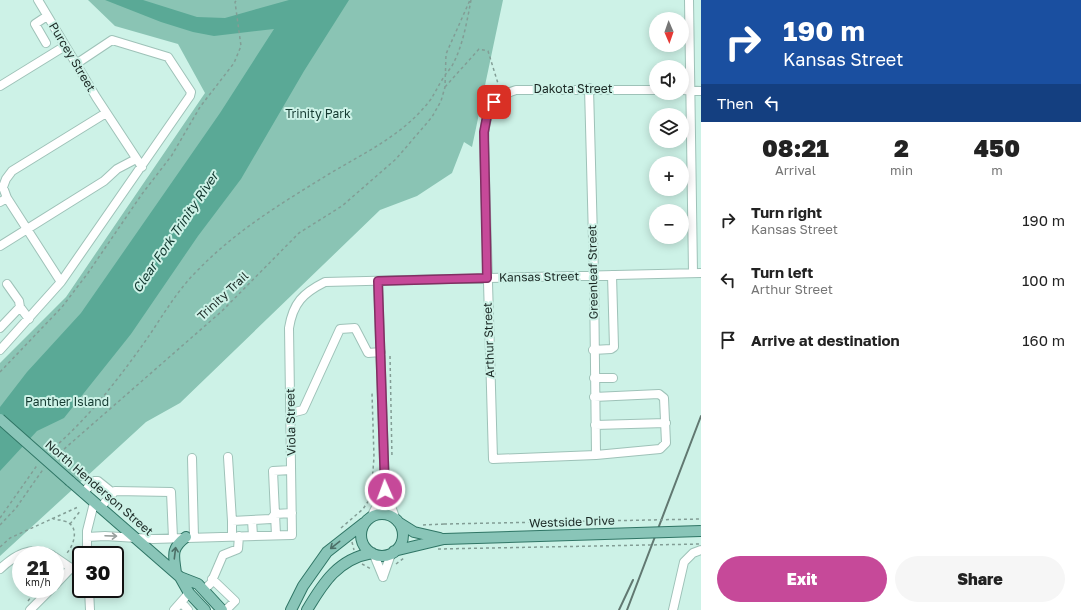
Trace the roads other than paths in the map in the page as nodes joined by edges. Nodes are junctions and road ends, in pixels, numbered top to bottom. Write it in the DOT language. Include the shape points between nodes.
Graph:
graph roads {
  1 [pos="38,0"];
  2 [pos="689,0"];
  3 [pos="48,16"];
  4 [pos="46,43"];
  5 [pos="65,46"];
  6 [pos="687,60"];
  7 [pos="76,64"];
  8 [pos="0,86"];
  9 [pos="589,88"];
  10 [pos="649,90"];
  11 [pos="701,90"];
  12 [pos="689,91"];
  13 [pos="687,100"];
  14 [pos="494,102"];
  15 [pos="106,113"];
  16 [pos="136,159"];
  17 [pos="142,167"];
  18 [pos="2,187"];
  19 [pos="3,200"];
  20 [pos="27,229"];
  21 [pos="0,246"];
  22 [pos="697,273"];
  23 [pos="594,276"];
  24 [pos="612,276"];
  25 [pos="487,278"];
  26 [pos="378,281"];
  27 [pos="61,282"];
  28 [pos="7,284"];
  29 [pos="20,307"];
  30 [pos="293,310"];
  31 [pos="29,319"];
  32 [pos="0,328"];
  33 [pos="0,350"];
  34 [pos="593,350"];
  35 [pos="381,352"];
  36 [pos="594,378"];
  37 [pos="613,378"];
  38 [pos="594,397"];
  39 [pos="291,413"];
  40 [pos="0,420"];
  41 [pos="666,423"];
  42 [pos="595,425"];
  43 [pos="596,455"];
  44 [pos="228,457"];
  45 [pos="192,458"];
  46 [pos="291,470"];
  47 [pos="385,490"];
  48 [pos="83,493"];
  49 [pos="113,493"];
  50 [pos="97,505"];
  51 [pos="292,513"];
  52 [pos="275,514"];
  53 [pos="368,519"];
  54 [pos="232,520"];
  55 [pos="252,520"];
  56 [pos="397,521"];
  57 [pos="701,531"];
  58 [pos="276,535"];
  59 [pos="236,536"];
  60 [pos="253,536"];
  61 [pos="87,537"];
  62 [pos="135,537"];
  63 [pos="190,537"];
  64 [pos="174,538"];
  65 [pos="444,539"];
  66 [pos="87,546"];
  67 [pos="701,550"];
  68 [pos="393,552"];
  69 [pos="373,554"];
  70 [pos="12,558"];
  71 [pos="64,563"];
  72 [pos="71,568"];
  73 [pos="0,569"];
  74 [pos="64,575"];
  75 [pos="178,575"];
  76 [pos="212,579"];
  77 [pos="204,590"];
  78 [pos="189,593"];
  79 [pos="42,598"];
  80 [pos="89,598"];
  81 [pos="181,602"];
  82 [pos="30,610"];
  83 [pos="90,610"];
  84 [pos="174,610"];
  85 [pos="188,610"];
  86 [pos="205,610"];
  87 [pos="222,610"];
  88 [pos="226,610"];
  89 [pos="291,610"];
  90 [pos="307,610"];
  91 [pos="673,610"];
  1 -- 3 [label="street, Purcey Street"];
  2 -- 6 [label="street"];
  3 -- 4 [label="street" via="34,24"];
  3 -- 5 [label="street, Purcey Street"];
  5 -- 7 [label="street, Purcey Street"];
  5 -- 8 [label="street"];
  7 -- 15 [label="street, Purcey Street"];
  7 -- 17 [label="street" via="112,40 168,56 191,92"];
  9 -- 10 [label="street, Dakota Street"];
  9 -- 14 [label="street, Dakota Street" via="516,90"];
  9 -- 23 [label="street, Greenleaf Street"];
  11 -- 12 [label="street"];
  13 -- 22 [label="street"];
  14 -- 25 [label="street, Arthur Street" via="487,116 484,132"];
  15 -- 16 [label="street, Purcey Street"];
  15 -- 18 [label="street" via="12,171"];
  16 -- 17 [label="street, Purcey Street"];
  16 -- 20 [label="street"];
  17 -- 27 [label="street"];
  18 -- 19 [label="street"];
  19 -- 20 [label="street"];
  20 -- 21 [label="street"];
  20 -- 27 [label="street"];
  22 -- 24 [label="street, Kansas Street"];
  23 -- 24 [label="street, Kansas Street"];
  23 -- 25 [label="street, Kansas Street"];
  23 -- 34 [label="street, Greenleaf Street"];
  24 -- 34 [label="street" via="614,347"];
  25 -- 26 [label="street, Kansas Street"];
  25 -- 43 [label="street, Arthur Street" via="493,459"];
  26 -- 30 [label="street, Kansas Street" via="325,282 310,290"];
  26 -- 35 [label="street"];
  27 -- 31 [label="street"];
  28 -- 29 [label="street" via="19,301"];
  29 -- 31 [label="street"];
  29 -- 32 [label="street"];
  30 -- 39 [label="street, Viola Street" via="289,328"];
  31 -- 33 [label="street"];
  34 -- 36 [label="street, Greenleaf Street"];
  35 -- 39 [label="street" via="368,352 355,328 340,329 303,410"];
  35 -- 47 [label="street"];
  36 -- 37 [label="street"];
  36 -- 38 [label="street, Greenleaf Street"];
  38 -- 41 [label="street" via="659,394 664,398"];
  38 -- 42 [label="street, Greenleaf Street"];
  39 -- 46 [label="street, Viola Street"];
  40 -- 48 [label="main road, North Henderson Street, bridge"];
  41 -- 42 [label="street"];
  41 -- 43 [label="street" via="666,443 660,449"];
  42 -- 43 [label="street, Greenleaf Street"];
  44 -- 54 [label="street"];
  45 -- 63 [label="street"];
  46 -- 51 [label="street, Viola Street"];
  46 -- 52 [label="street" via="273,471"];
  47 -- 53 [label="street"];
  47 -- 56 [label="street"];
  48 -- 49 [label="street" via="94,481 98,481"];
  48 -- 50 [label="main road, North Henderson Street"];
  49 -- 50 [label="street"];
  49 -- 64 [label="street" via="171,492"];
  50 -- 61 [label="street"];
  50 -- 62 [label="main road, North Henderson Street"];
  51 -- 52 [label="street"];
  51 -- 58 [label="street, Viola Street" via="292,535"];
  52 -- 55 [label="street" via="271,519"];
  52 -- 58 [label="street"];
  53 -- 56 [label="main road" via="383,514"];
  53 -- 69 [label="main road" via="361,532 361,539 363,545"];
  53 -- 89 [label="main road, one-way" via="327,552 303,586"];
  54 -- 55 [label="street"];
  54 -- 59 [label="street"];
  55 -- 60 [label="street"];
  56 -- 65 [label="main road, Westside Drive" via="414,532"];
  56 -- 68 [label="main road" via="402,538 401,544"];
  57 -- 65 [label="main road, Westside Drive, bridge"];
  58 -- 60 [label="street"];
  59 -- 60 [label="street"];
  59 -- 63 [label="street"];
  59 -- 76 [label="street" via="238,549 223,555"];
  61 -- 62 [label="street, one-way"];
  61 -- 66 [label="street"];
  62 -- 64 [label="street"];
  62 -- 75 [label="main road, North Henderson Street"];
  63 -- 64 [label="street"];
  75 -- 63 [label="main road, one-way" via="174,549"];
  65 -- 68 [label="main road, Westside Drive"];
  67 -- 91 [label="street" via="692,552 684,562"];
  68 -- 69 [label="main road" via="386,556"];
  68 -- 69 [label="street" via="383,577"];
  69 -- 90 [label="main road" via="356,557 336,568"];
  70 -- 73 [label="street"];
  71 -- 72 [label="street"];
  72 -- 74 [label="street"];
  75 -- 77 [label="main road, North Henderson Street" via="198,584"];
  75 -- 78 [label="main road, North Henderson Street"];
  76 -- 77 [label="street"];
  76 -- 88 [label="street" via="235,601"];
  77 -- 87 [label="main road, North Henderson Street"];
  78 -- 81 [label="street"];
  78 -- 86 [label="main road, North Henderson Street"];
  79 -- 82 [label="street"];
  80 -- 83 [label="street"];
  81 -- 84 [label="street"];
  81 -- 85 [label="street"];
}
